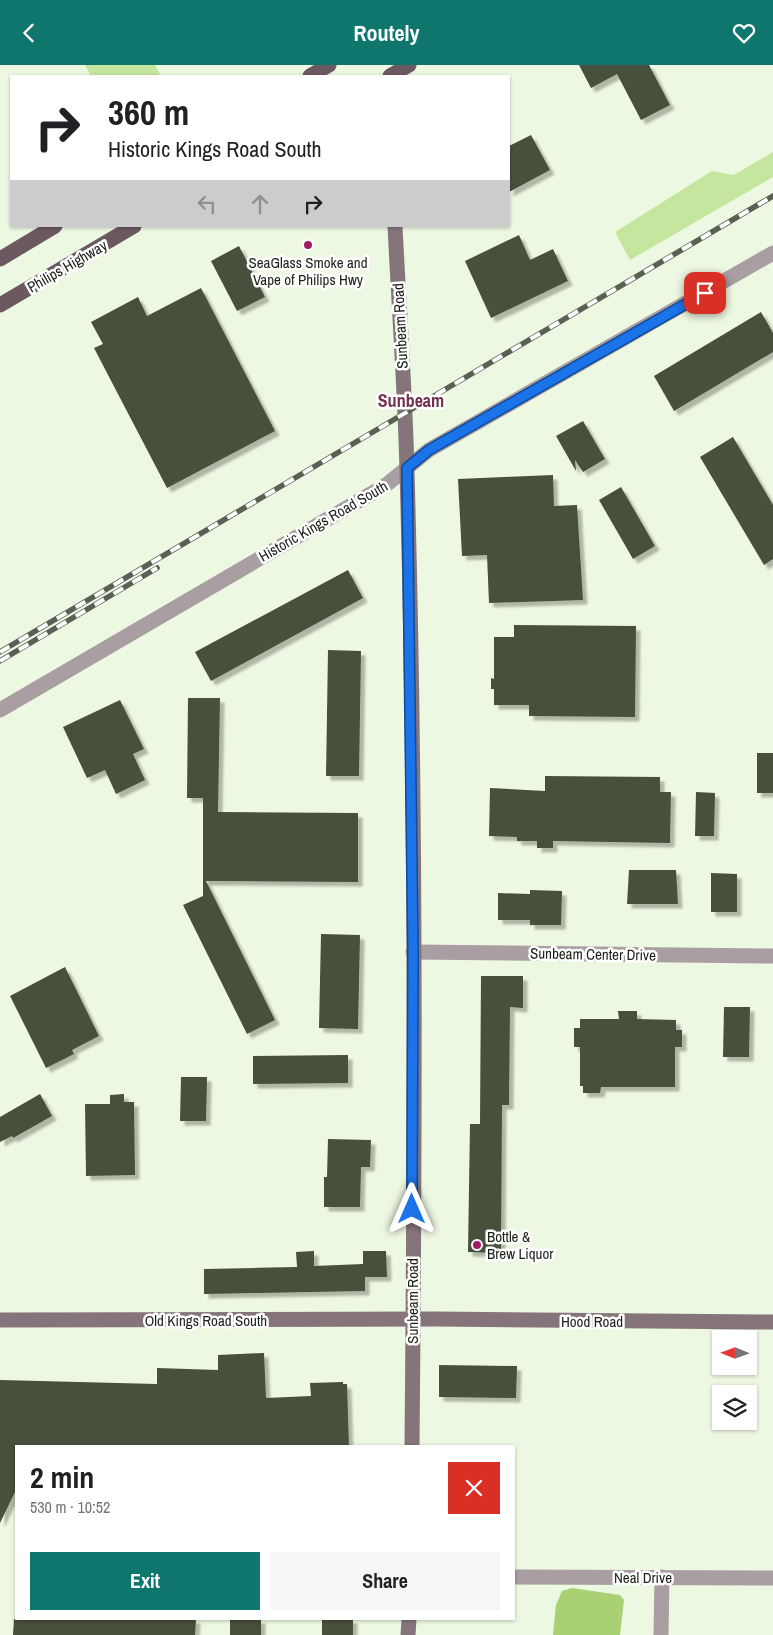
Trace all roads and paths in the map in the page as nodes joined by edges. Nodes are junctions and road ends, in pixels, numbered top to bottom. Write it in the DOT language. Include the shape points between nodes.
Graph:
graph roads {
  1 [pos="329,65"];
  2 [pos="409,65"];
  3 [pos="312,75"];
  4 [pos="391,75"];
  5 [pos="53,227"];
  6 [pos="132,227"];
  7 [pos="395,227"];
  8 [pos="773,253"];
  9 [pos="0,259"];
  10 [pos="0,305"];
  11 [pos="407,468"];
  12 [pos="0,710"];
  13 [pos="413,952"];
  14 [pos="773,956"];
  15 [pos="0,1320"];
  16 [pos="412,1320"];
  17 [pos="773,1322"];
  18 [pos="412,1445"];
  19 [pos="515,1577"];
  20 [pos="662,1577"];
  21 [pos="773,1577"];
  22 [pos="409,1620"];
  23 [pos="408,1635"];
  24 [pos="661,1635"];
  1 -- 3 [label="main road"];
  2 -- 4 [label="main road"];
  5 -- 9 [label="main road"];
  6 -- 10 [label="main road, Philips Highway"];
  7 -- 11 [label="street, Sunbeam Road"];
  8 -- 11 [label="street, Historic Kings Road South" via="429,450"];
  11 -- 12 [label="street, Historic Kings Road South" via="386,485"];
  11 -- 13 [label="street, Sunbeam Road"];
  13 -- 14 [label="street, Sunbeam Center Drive"];
  13 -- 16 [label="street, Sunbeam Road"];
  15 -- 16 [label="street, Old Kings Road South"];
  16 -- 17 [label="street, Hood Road"];
  16 -- 18 [label="street, Sunbeam Road"];
  19 -- 20 [label="street, Neal Drive"];
  20 -- 21 [label="street, Neal Drive"];
  20 -- 24 [label="street"];
  22 -- 23 [label="street"];
}
